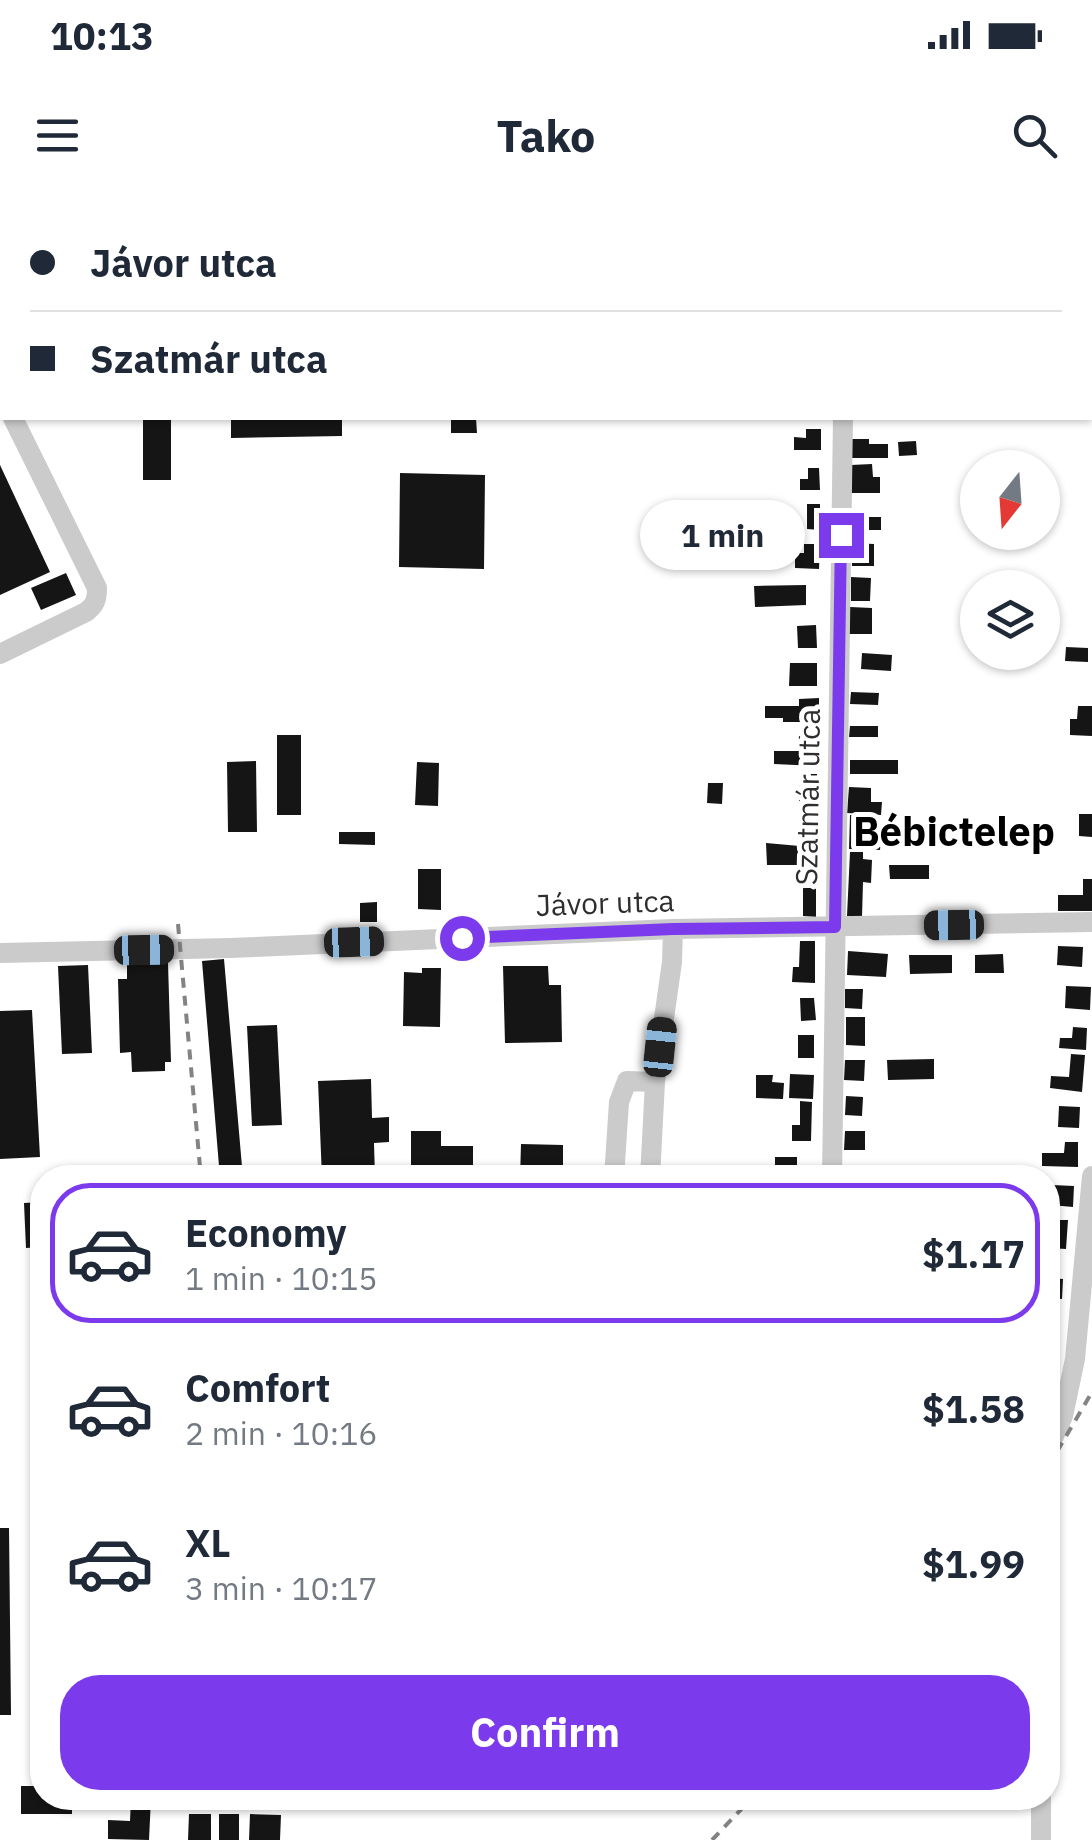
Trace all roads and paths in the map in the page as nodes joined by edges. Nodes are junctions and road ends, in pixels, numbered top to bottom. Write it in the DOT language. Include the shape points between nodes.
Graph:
graph roads {
  1 [pos="14,420"];
  2 [pos="843,420"];
  3 [pos="0,654"];
  4 [pos="1092,922"];
  5 [pos="835,927"];
  6 [pos="673,929"];
  7 [pos="0,953"];
  8 [pos="655,1082"];
  9 [pos="615,1165"];
  10 [pos="651,1165"];
  11 [pos="832,1165"];
  12 [pos="1092,1176"];
  13 [pos="1060,1423"];
  14 [pos="1042,1810"];
  15 [pos="1041,1840"];
  1 -- 3 [label="street" via="97,597 86,612"];
  2 -- 5 [label="street, Szatmár utca"];
  4 -- 5 [label="street, Jávor utca"];
  5 -- 6 [label="street, Jávor utca"];
  5 -- 11 [label="street, Szatmár utca"];
  6 -- 7 [label="street, Jávor utca"];
  6 -- 8 [label="street"];
  8 -- 9 [label="street" via="627,1081"];
  8 -- 10 [label="street"];
  12 -- 13 [label="street" via="1074,1359"];
  14 -- 15 [label="street"];
}
